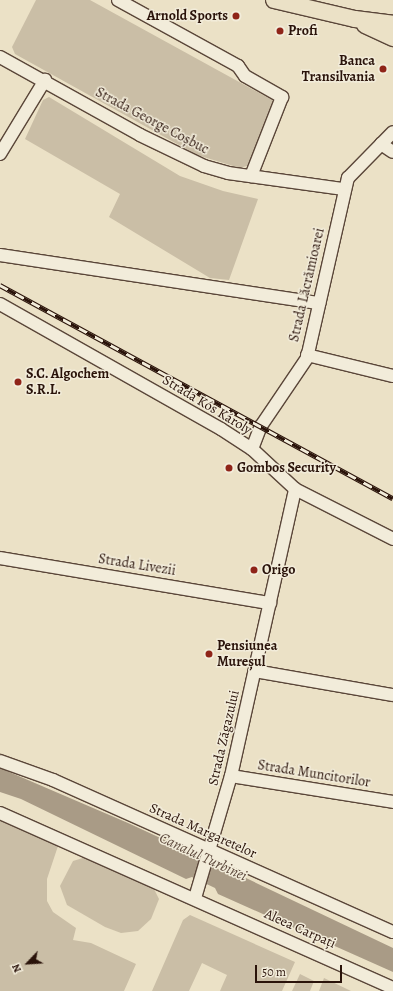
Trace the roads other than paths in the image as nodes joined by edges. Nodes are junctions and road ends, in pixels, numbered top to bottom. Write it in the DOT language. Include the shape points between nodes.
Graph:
graph roads {
  1 [pos="118,0"];
  2 [pos="274,0"];
  3 [pos="355,20"];
  4 [pos="393,24"];
  5 [pos="393,38"];
  6 [pos="0,57"];
  7 [pos="45,80"];
  8 [pos="393,132"];
  9 [pos="381,144"];
  10 [pos="393,152"];
  11 [pos="0,153"];
  12 [pos="251,176"];
  13 [pos="344,189"];
  14 [pos="0,255"];
  15 [pos="319,303"];
  16 [pos="0,304"];
  17 [pos="307,355"];
  18 [pos="393,376"];
  19 [pos="252,449"];
  20 [pos="295,489"];
  21 [pos="393,539"];
  22 [pos="0,558"];
  23 [pos="270,603"];
  24 [pos="255,671"];
  25 [pos="393,695"];
  26 [pos="0,761"];
  27 [pos="231,776"];
  28 [pos="393,802"];
  29 [pos="0,813"];
  30 [pos="210,850"];
  31 [pos="197,893"];
  32 [pos="393,932"];
  33 [pos="393,988"];
  1 -- 12 [label="street" via="238,66 245,76 282,97"];
  2 -- 3 [label="main road"];
  3 -- 4 [label="main road"];
  3 -- 5 [label="main road"];
  6 -- 7 [label="street, Strada George Coșbuc"];
  7 -- 11 [label="street"];
  7 -- 12 [label="street, Strada George Coșbuc" via="184,157 210,168"];
  8 -- 9 [label="street, Strada Lăcrămioarei"];
  9 -- 10 [label="street"];
  9 -- 13 [label="street, Strada Lăcrămioarei" via="361,162 348,178"];
  12 -- 13 [label="street, Strada George Coșbuc"];
  13 -- 15 [label="street, Strada Lăcrămioarei"];
  14 -- 15 [label="street"];
  15 -- 17 [label="street, Strada Lăcrămioarei"];
  16 -- 19 [label="street, Strada Kós Károly"];
  17 -- 18 [label="street"];
  17 -- 19 [label="street, Strada Lăcrămioarei" via="261,426"];
  19 -- 20 [label="street, Strada Kós Károly"];
  20 -- 21 [label="street, Strada Kós Károly"];
  20 -- 23 [label="street, Strada Zăgazului"];
  22 -- 23 [label="street, Strada Livezii"];
  23 -- 24 [label="street, Strada Zăgazului"];
  24 -- 25 [label="street"];
  24 -- 27 [label="street, Strada Zăgazului"];
  26 -- 30 [label="street, Strada Margaretelor" via="53,780"];
  27 -- 28 [label="street, Strada Muncitorilor"];
  27 -- 30 [label="street, Strada Zăgazului"];
  29 -- 31 [label="street, Aleea Carpați"];
  30 -- 31 [label="street, Strada Zăgazului"];
  30 -- 32 [label="street, Strada Margaretelor"];
  31 -- 33 [label="street, Aleea Carpați"];
}
